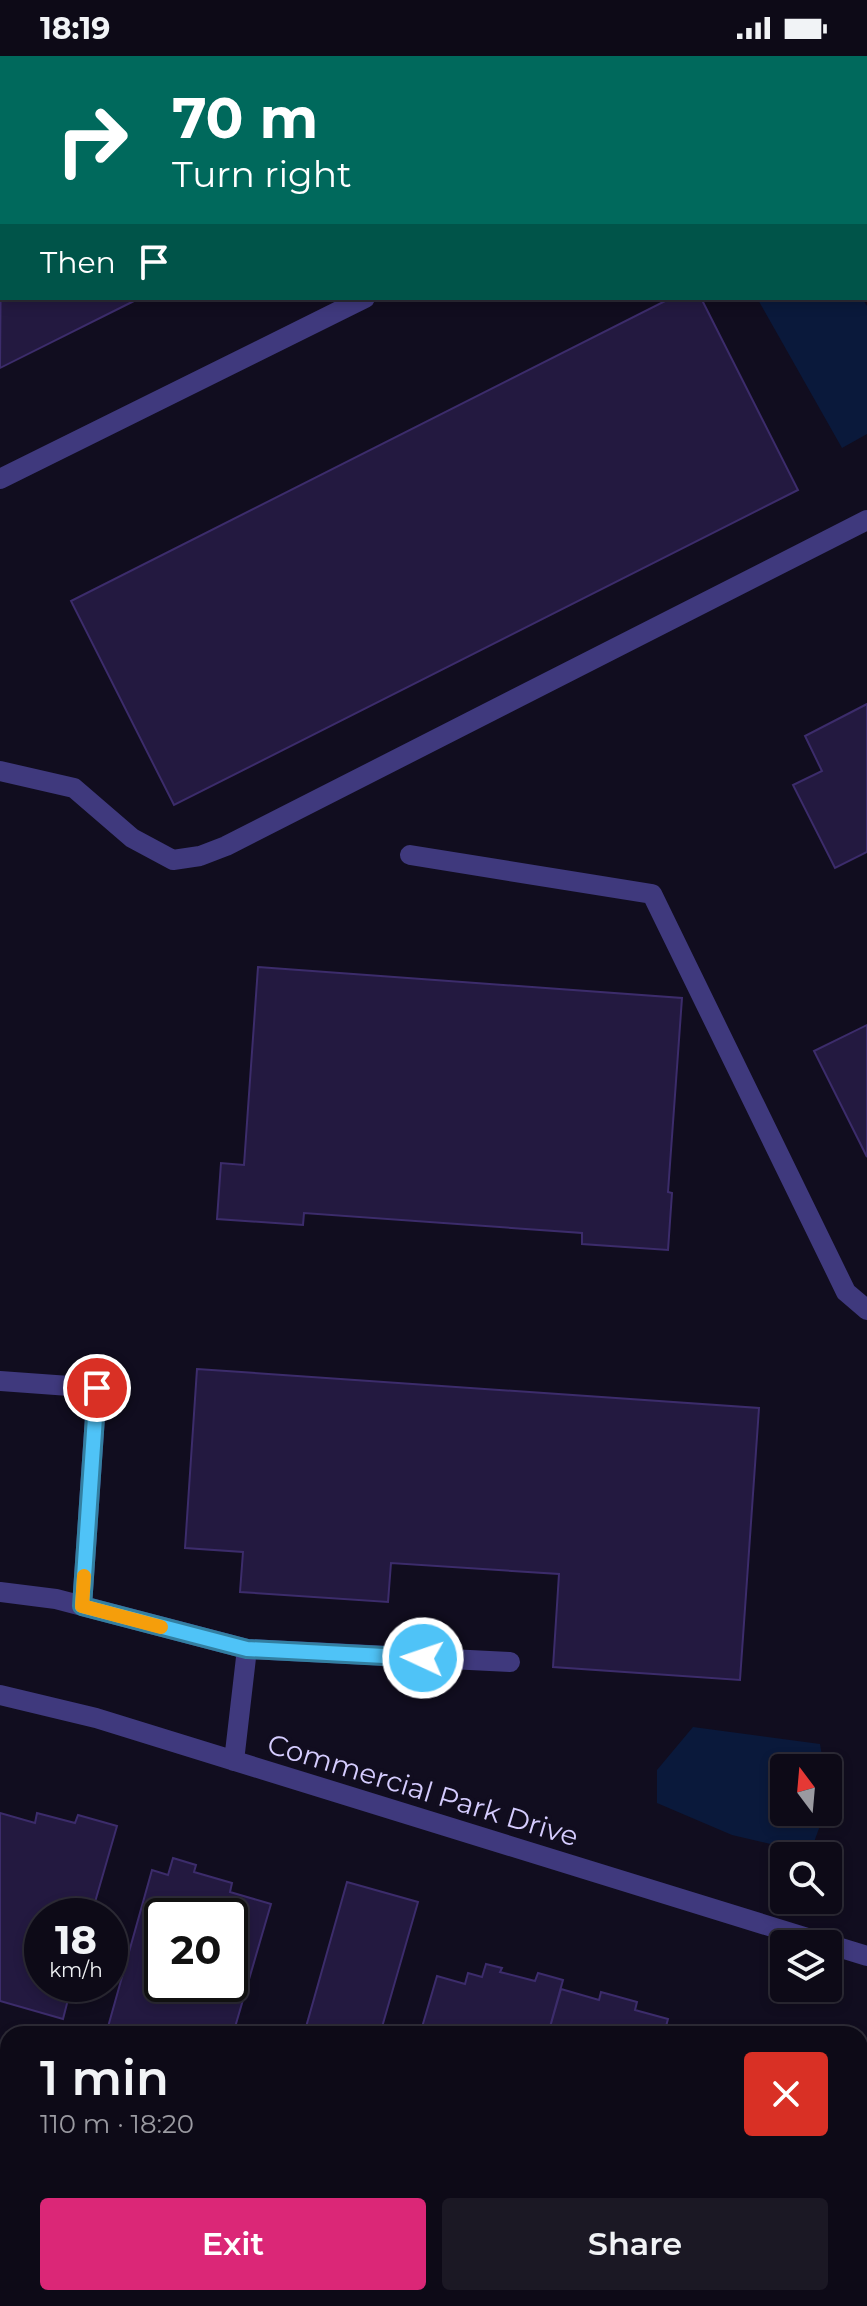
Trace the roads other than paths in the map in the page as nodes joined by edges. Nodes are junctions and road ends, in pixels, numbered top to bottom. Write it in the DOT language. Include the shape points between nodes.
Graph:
graph roads {
  1 [pos="361,300"];
  2 [pos="0,479"];
  3 [pos="867,520"];
  4 [pos="0,771"];
  5 [pos="410,855"];
  6 [pos="867,1310"];
  7 [pos="0,1381"];
  8 [pos="0,1592"];
  9 [pos="82,1606"];
  10 [pos="247,1649"];
  11 [pos="510,1662"];
  12 [pos="0,1695"];
  13 [pos="234,1761"];
  14 [pos="783,1930"];
  15 [pos="842,1948"];
  16 [pos="867,1956"];
  1 -- 2 [label="street"];
  3 -- 4 [label="street" via="200,856 173,860 132,838 74,788"];
  5 -- 6 [label="street" via="652,894 846,1292"];
  7 -- 9 [label="street" via="97,1388"];
  8 -- 9 [label="street"];
  9 -- 10 [label="street"];
  10 -- 11 [label="street"];
  10 -- 13 [label="street"];
  12 -- 13 [label="street, Commercial Park Drive"];
  13 -- 14 [label="street, Commercial Park Drive"];
  15 -- 16 [label="street, Commercial Park Drive"];
}
